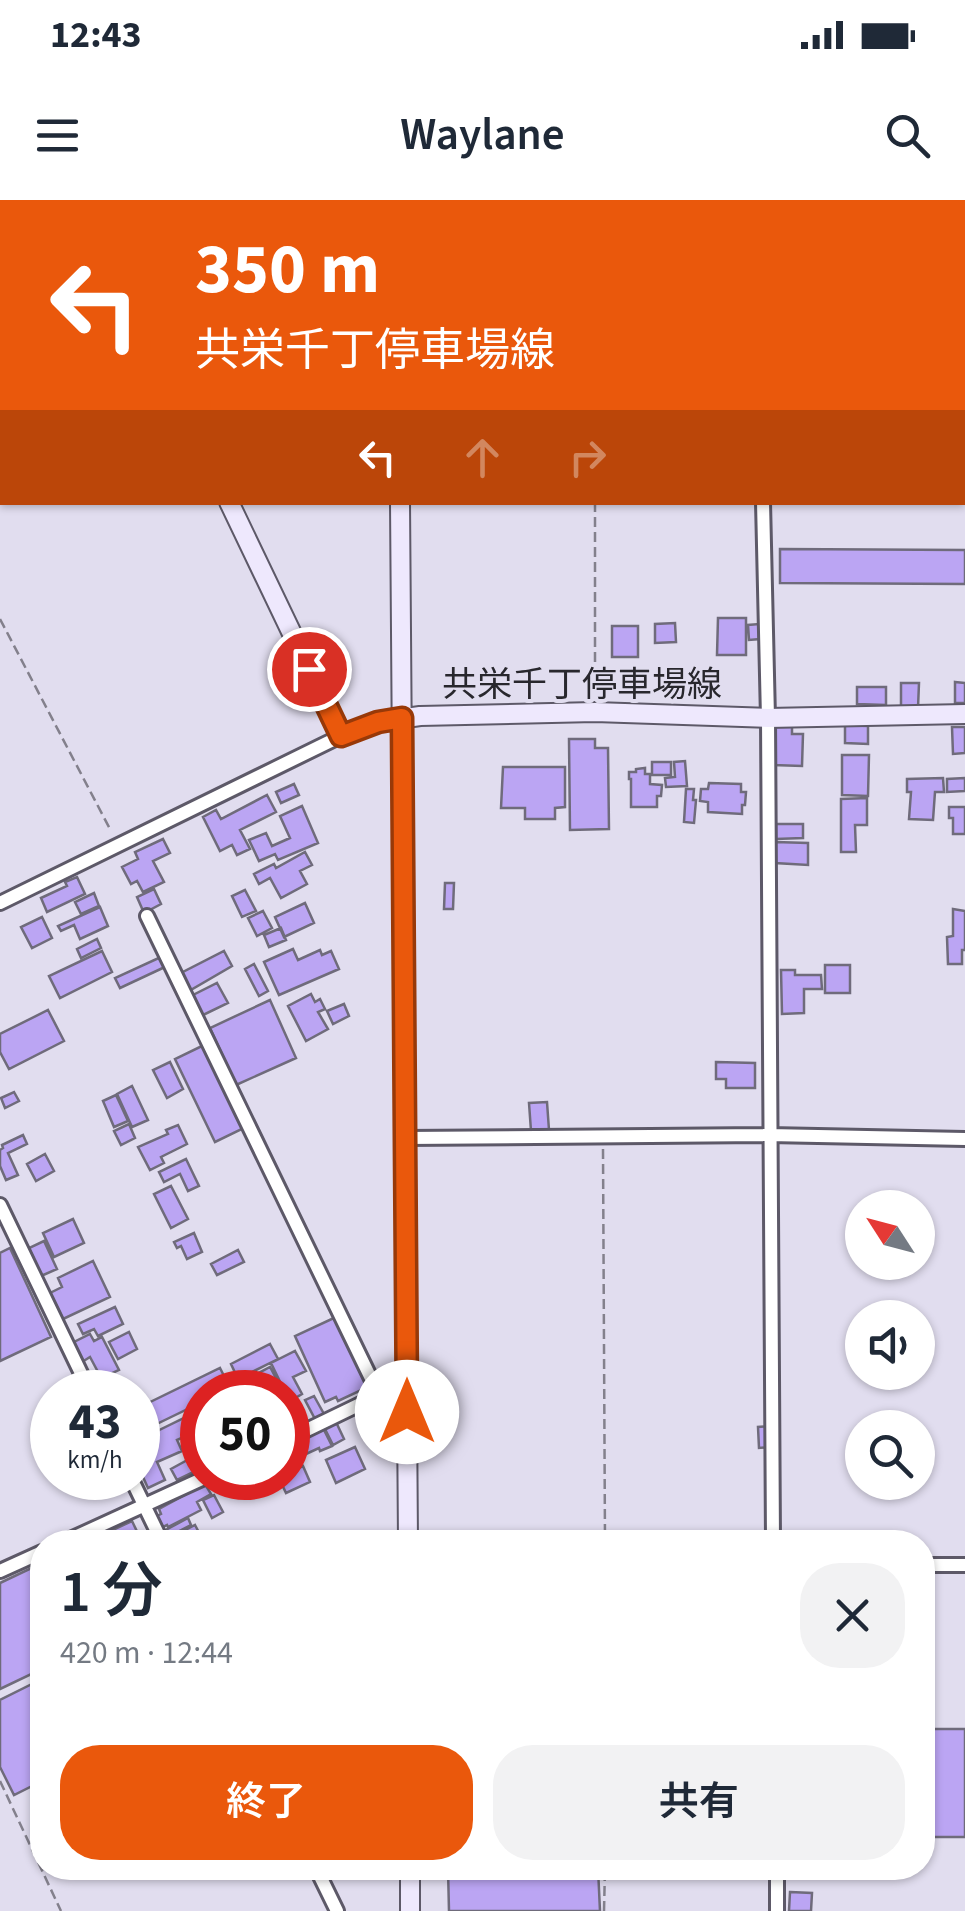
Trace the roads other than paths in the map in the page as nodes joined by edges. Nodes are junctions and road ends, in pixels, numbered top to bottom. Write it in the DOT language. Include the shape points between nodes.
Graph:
graph roads {
  1 [pos="230,505"];
  2 [pos="400,505"];
  3 [pos="763,505"];
  4 [pos="965,714"];
  5 [pos="402,718"];
  6 [pos="768,718"];
  7 [pos="341,736"];
  8 [pos="0,903"];
  9 [pos="147,916"];
  10 [pos="769,1135"];
  11 [pos="405,1138"];
  12 [pos="965,1139"];
  13 [pos="0,1206"];
  14 [pos="79,1370"];
  15 [pos="310,1428"];
  16 [pos="180,1489"];
  17 [pos="142,1500"];
  18 [pos="145,1506"];
  19 [pos="91,1530"];
  20 [pos="156,1530"];
  21 [pos="408,1530"];
  22 [pos="773,1530"];
  23 [pos="30,1558"];
  24 [pos="935,1565"];
  25 [pos="965,1565"];
  26 [pos="0,1572"];
  27 [pos="322,1880"];
  28 [pos="410,1880"];
  29 [pos="777,1880"];
  30 [pos="337,1911"];
  31 [pos="410,1911"];
  32 [pos="778,1911"];
  1 -- 7 [label="main road"];
  2 -- 5 [label="main road"];
  3 -- 6 [label="street"];
  4 -- 6 [label="main road, 共栄千丁停車場線"];
  5 -- 6 [label="main road, 共栄千丁停車場線" via="595,712"];
  5 -- 7 [label="main road, 共栄千丁停車場線"];
  5 -- 11 [label="main road"];
  6 -- 10 [label="street"];
  7 -- 8 [label="street"];
  9 -- 15 [label="street" via="379,1396"];
  10 -- 11 [label="street"];
  10 -- 12 [label="street"];
  10 -- 22 [label="street"];
  11 -- 21 [label="main road"];
  13 -- 14 [label="street"];
  16 -- 18 [label="street"];
  17 -- 18 [label="street"];
  18 -- 19 [label="street"];
  18 -- 20 [label="street"];
  23 -- 26 [label="street"];
  24 -- 25 [label="street"];
  27 -- 30 [label="street"];
  28 -- 31 [label="main road"];
  29 -- 32 [label="street"];
}
